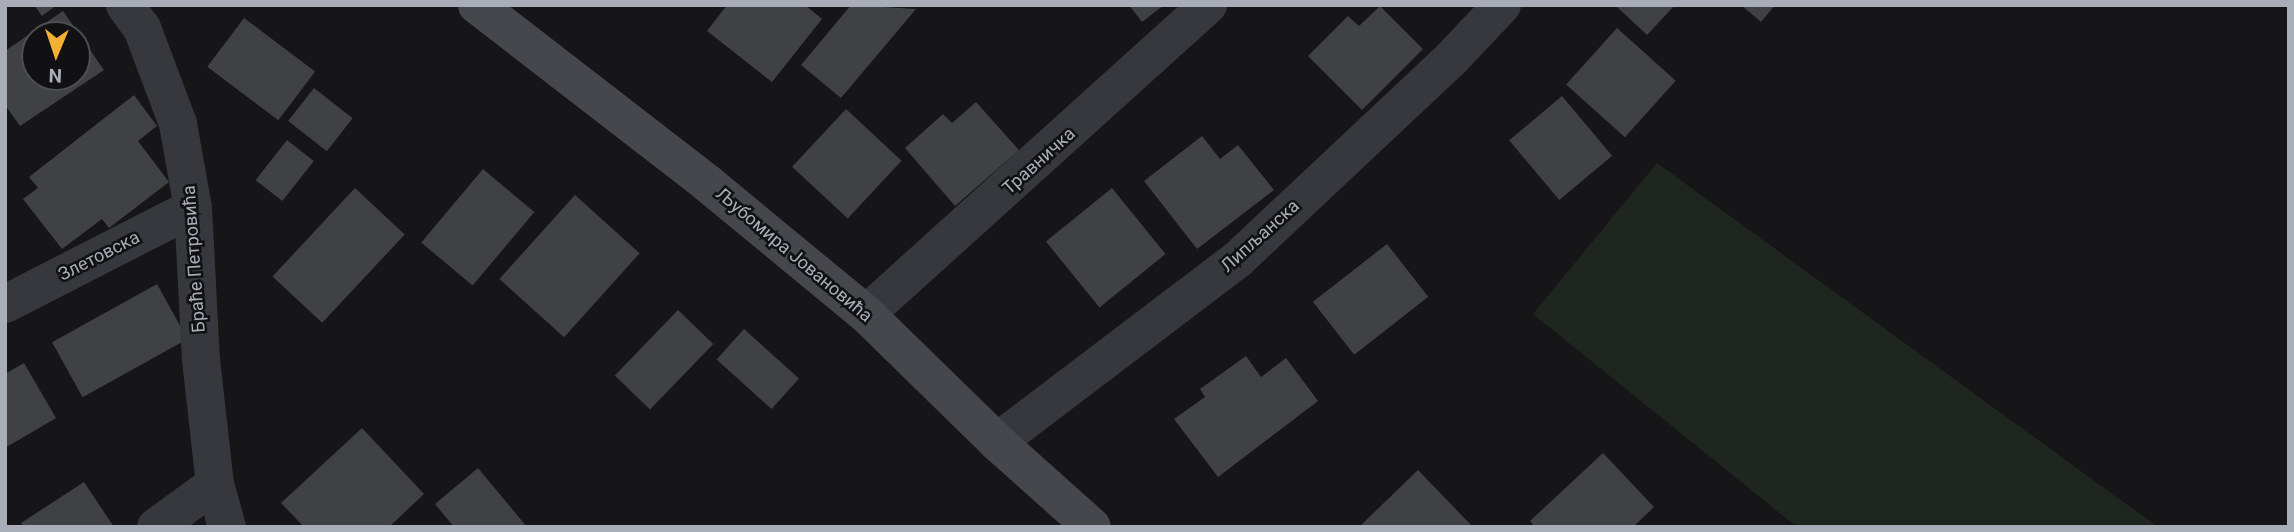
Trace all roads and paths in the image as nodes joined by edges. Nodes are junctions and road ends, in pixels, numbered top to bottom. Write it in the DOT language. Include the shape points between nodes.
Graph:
graph roads {
  1 [pos="125,5"];
  2 [pos="477,5"];
  3 [pos="1208,5"];
  4 [pos="1502,5"];
  5 [pos="193,208"];
  6 [pos="5,303"];
  7 [pos="866,314"];
  8 [pos="997,442"];
  9 [pos="215,484"];
  10 [pos="156,527"];
  11 [pos="227,527"];
  12 [pos="1092,527"];
  1 -- 5 [label="street, Браће Петровића" via="142,27 163,75 178,124"];
  2 -- 7 [label="street, Љубомира Јовановића" via="707,183"];
  3 -- 7 [label="street, Травничка"];
  4 -- 8 [label="street, Липљанска" via="1452,58 1238,259"];
  5 -- 6 [label="street, Злетовска"];
  5 -- 9 [label="street, Браће Петровића" via="201,360"];
  7 -- 8 [label="street, Љубомира Јовановића"];
  8 -- 12 [label="street, Љубомира Јовановића"];
  9 -- 10 [label="street"];
  9 -- 11 [label="street, Браће Петровића"];
}
